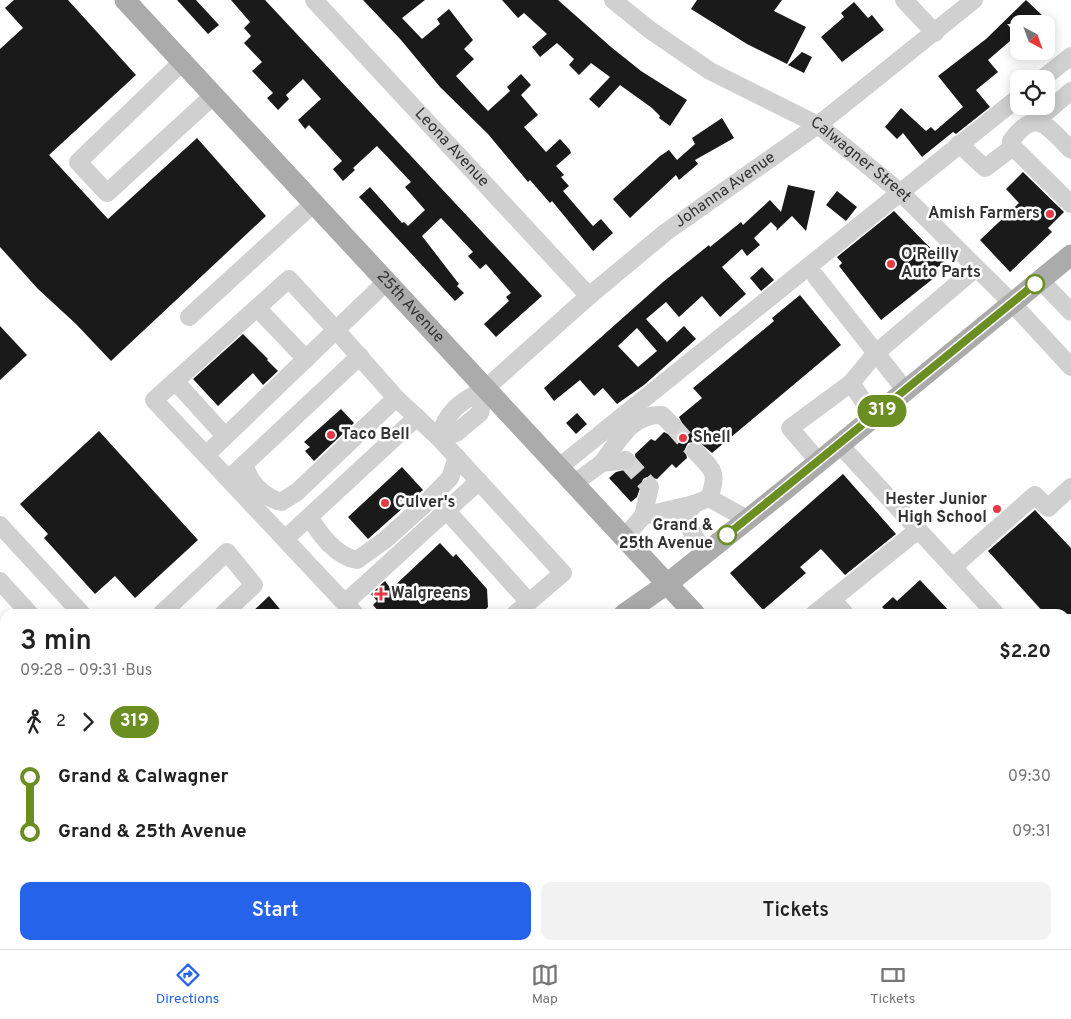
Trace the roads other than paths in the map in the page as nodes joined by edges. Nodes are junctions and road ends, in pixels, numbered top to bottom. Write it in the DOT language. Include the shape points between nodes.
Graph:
graph roads {
  1 [pos="125,0"];
  2 [pos="314,0"];
  3 [pos="614,0"];
  4 [pos="904,0"];
  5 [pos="974,0"];
  6 [pos="934,33"];
  7 [pos="1071,56"];
  8 [pos="182,62"];
  9 [pos="1053,70"];
  10 [pos="1071,90"];
  11 [pos="213,96"];
  12 [pos="1010,104"];
  13 [pos="1036,121"];
  14 [pos="818,125"];
  15 [pos="959,144"];
  16 [pos="1013,147"];
  17 [pos="1071,150"];
  18 [pos="900,192"];
  19 [pos="313,204"];
  20 [pos="1071,204"];
  21 [pos="1071,255"];
  22 [pos="976,268"];
  23 [pos="816,277"];
  24 [pos="1040,280"];
  25 [pos="386,282"];
  26 [pos="589,296"];
  27 [pos="1012,303"];
  28 [pos="257,308"];
  29 [pos="1071,312"];
  30 [pos="189,317"];
  31 [pos="336,330"];
  32 [pos="876,353"];
  33 [pos="360,356"];
  34 [pos="306,359"];
  35 [pos="1071,367"];
  36 [pos="175,381"];
  37 [pos="851,383"];
  38 [pos="485,390"];
  39 [pos="906,391"];
  40 [pos="396,398"];
  41 [pos="417,417"];
  42 [pos="874,417"];
  43 [pos="672,425"];
  44 [pos="225,436"];
  45 [pos="440,438"];
  46 [pos="840,445"];
  47 [pos="695,451"];
  48 [pos="206,455"];
  49 [pos="457,457"];
  50 [pos="626,460"];
  51 [pos="819,462"];
  52 [pos="602,463"];
  53 [pos="244,464"];
  54 [pos="558,468"];
  55 [pos="228,479"];
  56 [pos="479,481"];
  57 [pos="573,484"];
  58 [pos="650,487"];
  59 [pos="1071,487"];
  60 [pos="702,501"];
  61 [pos="446,510"];
  62 [pos="643,516"];
  63 [pos="309,517"];
  64 [pos="747,519"];
  65 [pos="0,525"];
  66 [pos="918,530"];
  67 [pos="624,538"];
  68 [pos="285,539"];
  69 [pos="704,553"];
  70 [pos="357,560"];
  71 [pos="953,567"];
  72 [pos="378,573"];
  73 [pos="0,581"];
  74 [pos="667,584"];
  75 [pos="832,599"];
  76 [pos="529,602"];
  77 [pos="350,608"];
  78 [pos="25,609"];
  79 [pos="77,609"];
  80 [pos="166,609"];
  81 [pos="228,609"];
  82 [pos="521,609"];
  83 [pos="631,609"];
  84 [pos="690,609"];
  85 [pos="820,609"];
  86 [pos="841,609"];
  87 [pos="991,609"];
  1 -- 8 [label="main road, 25th Avenue"];
  2 -- 26 [label="street, Leona Avenue"];
  3 -- 14 [label="street, Calwagner Street" via="650,30 710,71"];
  4 -- 6 [label="street"];
  5 -- 6 [label="street, Johanna Avenue"];
  6 -- 14 [label="street, Johanna Avenue"];
  7 -- 9 [label="street"];
  8 -- 11 [label="main road, 25th Avenue"];
  8 -- 11 [label="street" via="78,162 107,193"];
  10 -- 13 [label="street"];
  11 -- 19 [label="main road, 25th Avenue"];
  12 -- 15 [label="street"];
  13 -- 16 [label="street" via="1018,132 1011,142"];
  13 -- 17 [label="street" via="1046,125"];
  14 -- 18 [label="street, Calwagner Street"];
  14 -- 26 [label="street, Johanna Avenue" via="666,232"];
  15 -- 16 [label="street" via="985,168"];
  15 -- 18 [label="street"];
  16 -- 20 [label="street"];
  18 -- 22 [label="street, Calwagner Street"];
  18 -- 54 [label="street"];
  19 -- 25 [label="main road, 25th Avenue"];
  19 -- 30 [label="street"];
  21 -- 24 [label="main road"];
  22 -- 27 [label="street, Calwagner Street"];
  22 -- 32 [label="street"];
  23 -- 32 [label="street"];
  24 -- 27 [label="main road"];
  24 -- 29 [label="street"];
  25 -- 31 [label="street"];
  25 -- 38 [label="main road, 25th Avenue"];
  26 -- 38 [label="street, Johanna Avenue"];
  27 -- 35 [label="street, Calwagner Street"];
  27 -- 39 [label="main road"];
  28 -- 31 [label="street" via="289,279"];
  28 -- 34 [label="street"];
  28 -- 36 [label="street"];
  31 -- 33 [label="street"];
  31 -- 34 [label="street"];
  32 -- 37 [label="street"];
  32 -- 39 [label="street"];
  33 -- 40 [label="street"];
  33 -- 53 [label="street"];
  34 -- 44 [label="street"];
  36 -- 44 [label="street"];
  36 -- 48 [label="street" via="154,400"];
  37 -- 42 [label="street"];
  37 -- 51 [label="street" via="790,428"];
  38 -- 45 [label="street" via="480,412 456,433"];
  38 -- 54 [label="main road, 25th Avenue"];
  39 -- 42 [label="main road"];
  40 -- 41 [label="street"];
  40 -- 53 [label="street" via="297,492 281,502 268,498 248,478"];
  41 -- 45 [label="street"];
  41 -- 63 [label="street"];
  42 -- 46 [label="main road"];
  43 -- 52 [label="street" via="662,415 650,414 630,426"];
  44 -- 48 [label="street"];
  45 -- 49 [label="street"];
  46 -- 51 [label="main road"];
  46 -- 66 [label="street"];
  47 -- 60 [label="street" via="713,471 716,480"];
  48 -- 55 [label="street"];
  49 -- 56 [label="street"];
  49 -- 70 [label="street" via="450,478 424,505 386,540"];
  50 -- 52 [label="street"];
  51 -- 64 [label="main road"];
  52 -- 57 [label="street"];
  53 -- 55 [label="street"];
  54 -- 57 [label="main road, 25th Avenue"];
  55 -- 68 [label="street"];
  56 -- 61 [label="street"];
  56 -- 76 [label="street" via="562,573"];
  57 -- 67 [label="main road, 25th Avenue"];
  58 -- 62 [label="street"];
  59 -- 71 [label="street" via="1048,508 1035,495"];
  60 -- 62 [label="street"];
  60 -- 64 [label="street"];
  60 -- 69 [label="street" via="684,518"];
  61 -- 72 [label="street"];
  61 -- 76 [label="street"];
  62 -- 67 [label="street"];
  63 -- 68 [label="street"];
  63 -- 70 [label="street" via="322,536 346,558"];
  64 -- 69 [label="main road"];
  65 -- 79 [label="street"];
  66 -- 71 [label="street"];
  66 -- 75 [label="street"];
  67 -- 74 [label="main road, 25th Avenue"];
  68 -- 77 [label="street"];
  69 -- 74 [label="main road"];
  70 -- 72 [label="street"];
  71 -- 87 [label="street"];
  72 -- 77 [label="street"];
  73 -- 78 [label="street"];
  74 -- 83 [label="main road"];
  74 -- 84 [label="main road, 25th Avenue"];
  75 -- 85 [label="street"];
  75 -- 86 [label="street"];
  76 -- 82 [label="street"];
  80 -- 81 [label="street" via="227,552 254,585"];
}
